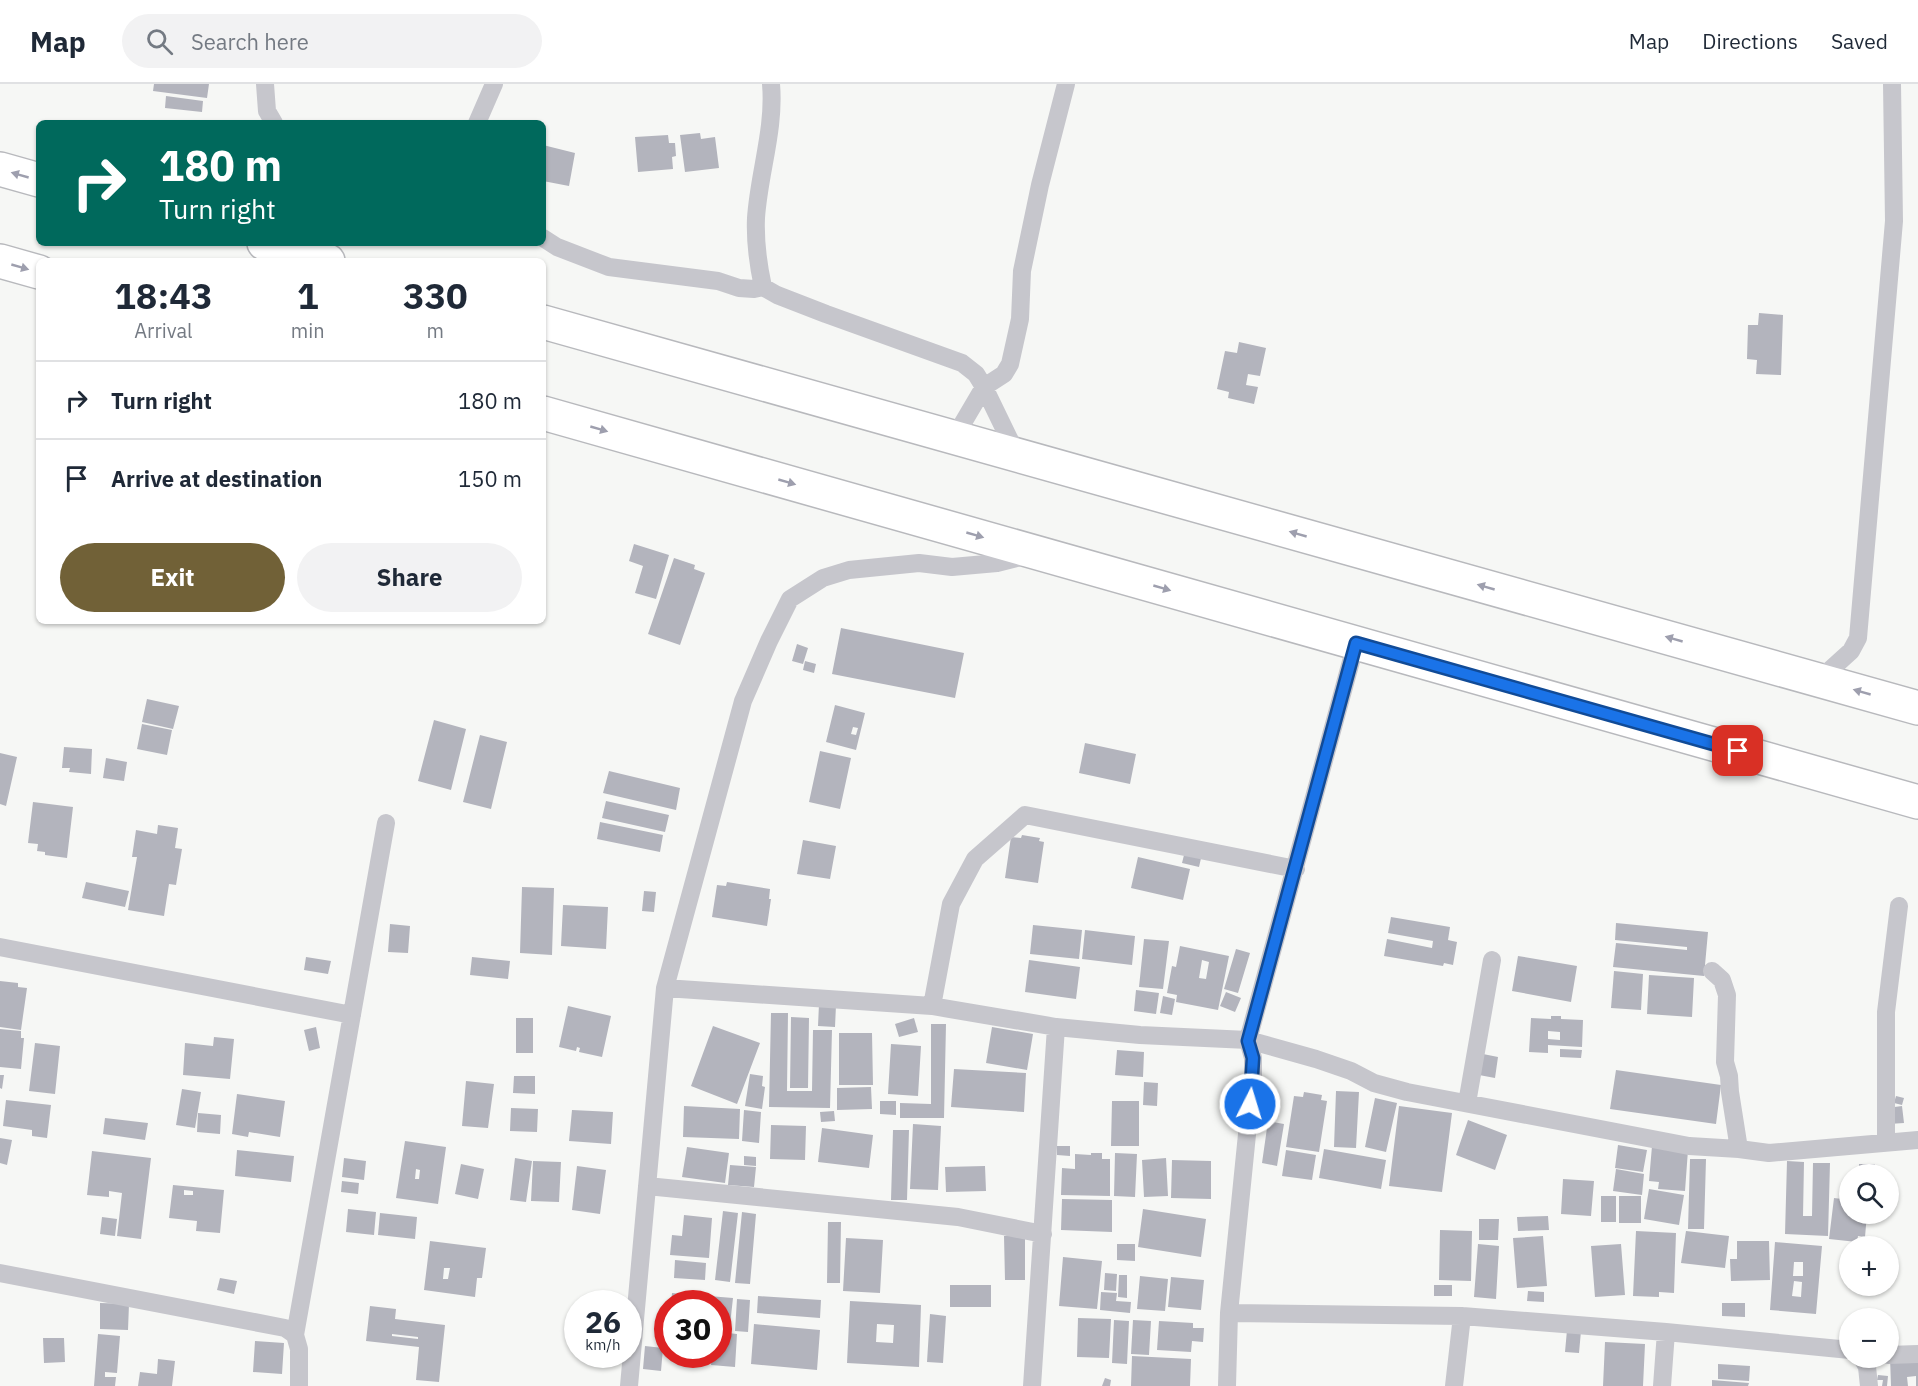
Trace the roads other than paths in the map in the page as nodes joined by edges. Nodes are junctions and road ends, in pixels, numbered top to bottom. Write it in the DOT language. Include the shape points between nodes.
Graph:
graph roads {
  1 [pos="265,84"];
  2 [pos="494,84"];
  3 [pos="771,84"];
  4 [pos="1066,84"];
  5 [pos="1892,84"];
  6 [pos="272,120"];
  7 [pos="478,120"];
  8 [pos="0,169"];
  9 [pos="36,179"];
  10 [pos="546,240"];
  11 [pos="275,246"];
  12 [pos="317,258"];
  13 [pos="0,261"];
  14 [pos="36,271"];
  15 [pos="763,287"];
  16 [pos="546,323"];
  17 [pos="984,387"];
  18 [pos="546,414"];
  19 [pos="954,438"];
  20 [pos="1017,455"];
  21 [pos="1038,553"];
  22 [pos="1356,643"];
  23 [pos="1819,680"];
  24 [pos="1918,708"];
  25 [pos="1918,802"];
  26 [pos="386,823"];
  27 [pos="1296,869"];
  28 [pos="1899,906"];
  29 [pos="0,947"];
  30 [pos="1492,960"];
  31 [pos="1712,971"];
  32 [pos="665,988"];
  33 [pos="932,1006"];
  34 [pos="352,1015"];
  35 [pos="1056,1027"];
  36 [pos="1248,1041"];
  37 [pos="1467,1103"];
  38 [pos="1918,1140"];
  39 [pos="1886,1142"];
  40 [pos="1739,1149"];
  41 [pos="647,1186"];
  42 [pos="1042,1234"];
  43 [pos="0,1273"];
  44 [pos="1229,1313"];
  45 [pos="1462,1316"];
  46 [pos="1666,1332"];
  47 [pos="295,1335"];
  48 [pos="1839,1349"];
  49 [pos="1899,1354"];
  50 [pos="1918,1354"];
  51 [pos="1867,1368"];
  52 [pos="299,1386"];
  53 [pos="629,1386"];
  54 [pos="1032,1386"];
  55 [pos="1227,1386"];
  56 [pos="1454,1386"];
  57 [pos="1662,1386"];
  58 [pos="1869,1386"];
  1 -- 6 [label="street" via="267,111"];
  2 -- 7 [label="street"];
  3 -- 15 [label="street" via="770,123 756,218"];
  4 -- 17 [label="street" via="1022,271 1017,340 1004,374"];
  5 -- 23 [label="street" via="1894,221 1858,638 1851,651"];
  9 -- 8 [label="highway, one-way"];
  10 -- 15 [label="street" via="609,267 718,281 753,290"];
  11 -- 12 [label="highway"];
  13 -- 14 [label="highway, one-way"];
  15 -- 17 [label="street" via="817,311 962,363"];
  16 -- 19 [label="highway"];
  17 -- 19 [label="street"];
  17 -- 20 [label="street"];
  18 -- 21 [label="highway, one-way"];
  19 -- 20 [label="highway"];
  23 -- 20 [label="highway, one-way"];
  21 -- 22 [label="highway, one-way"];
  21 -- 32 [label="street" via="997,563 952,567 919,563 849,570 823,578 790,599 743,701"];
  22 -- 25 [label="highway"];
  22 -- 27 [label="street"];
  24 -- 23 [label="highway, one-way"];
  26 -- 34 [label="street"];
  27 -- 33 [label="street" via="1025,815 975,859 951,904"];
  27 -- 36 [label="street"];
  28 -- 39 [label="street" via="1886,1012"];
  29 -- 34 [label="street"];
  30 -- 37 [label="street"];
  31 -- 40 [label="street" via="1722,980 1727,996 1725,1062"];
  32 -- 33 [label="street"];
  32 -- 41 [label="street"];
  33 -- 35 [label="street"];
  34 -- 47 [label="street"];
  35 -- 36 [label="street"];
  35 -- 42 [label="street"];
  36 -- 37 [label="street" via="1316,1059 1374,1083"];
  36 -- 44 [label="street" via="1253,1075"];
  37 -- 40 [label="street" via="1689,1146"];
  38 -- 39 [label="street"];
  39 -- 40 [label="street" via="1769,1153"];
  41 -- 42 [label="street" via="958,1217"];
  41 -- 53 [label="street"];
  42 -- 54 [label="street"];
  43 -- 47 [label="street" via="285,1328"];
  44 -- 45 [label="street"];
  44 -- 55 [label="street"];
  45 -- 46 [label="street"];
  45 -- 56 [label="street"];
  46 -- 48 [label="street"];
  46 -- 57 [label="street"];
  47 -- 52 [label="street"];
  49 -- 50 [label="street"];
  51 -- 58 [label="street"];
}
